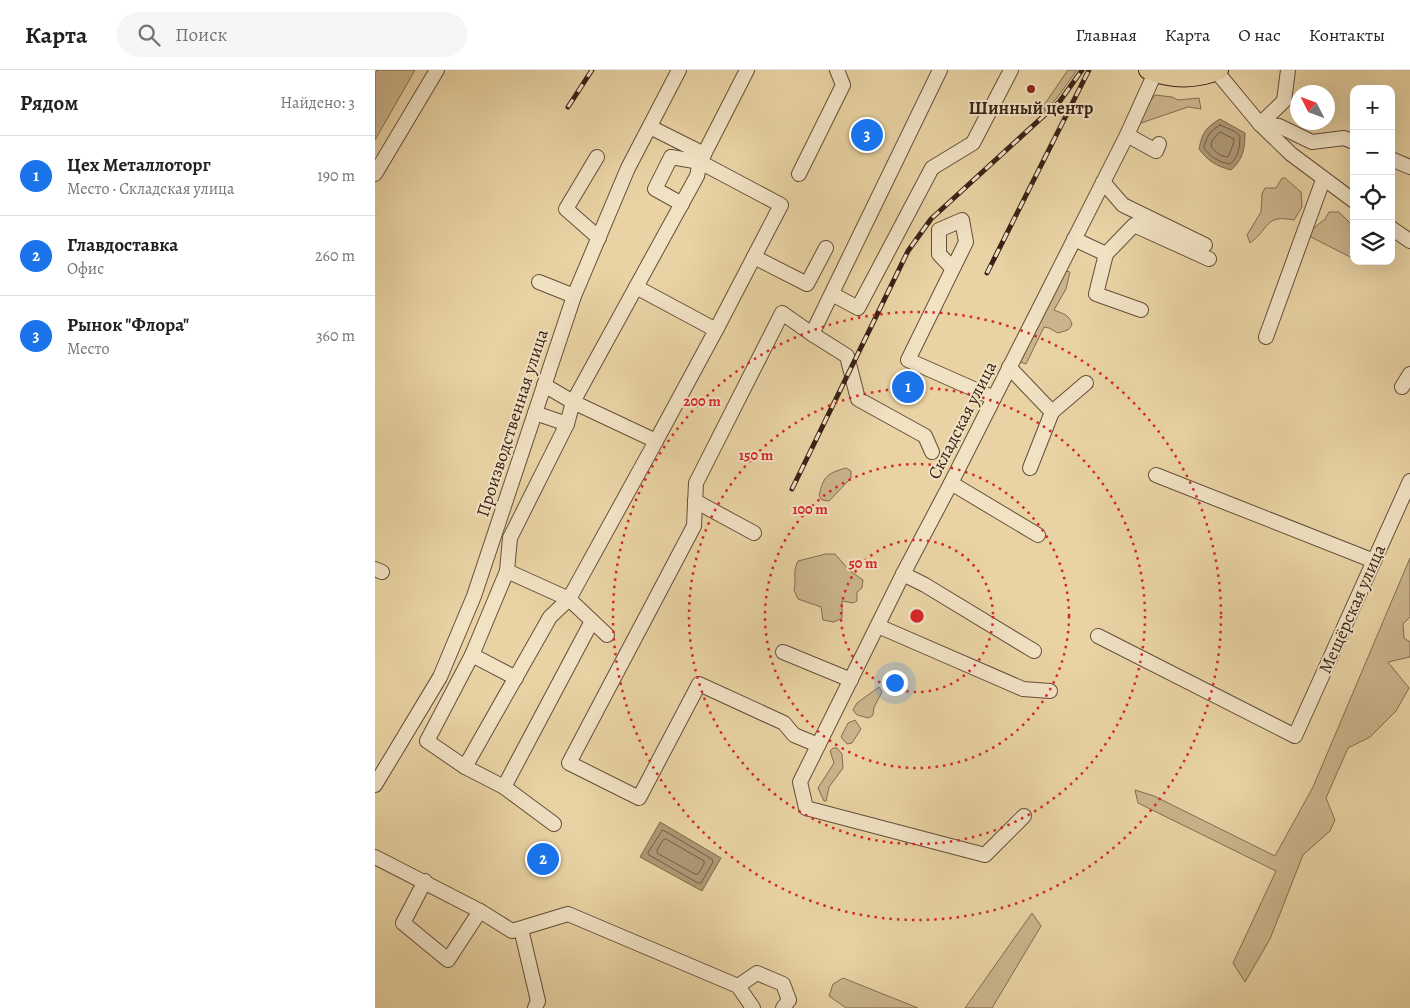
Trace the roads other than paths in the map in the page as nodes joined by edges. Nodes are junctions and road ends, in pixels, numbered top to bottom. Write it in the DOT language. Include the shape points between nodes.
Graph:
graph roads {
  1 [pos="437,70"];
  2 [pos="679,70"];
  3 [pos="747,70"];
  4 [pos="837,70"];
  5 [pos="940,70"];
  6 [pos="1011,70"];
  7 [pos="1288,70"];
  8 [pos="1152,71"];
  9 [pos="1218,71"];
  10 [pos="1260,124"];
  11 [pos="650,127"];
  12 [pos="1127,136"];
  13 [pos="1350,140"];
  14 [pos="1159,144"];
  15 [pos="597,157"];
  16 [pos="702,158"];
  17 [pos="1395,161"];
  18 [pos="1410,167"];
  19 [pos="375,174"];
  20 [pos="799,174"];
  21 [pos="1323,180"];
  22 [pos="1103,182"];
  23 [pos="1350,198"];
  24 [pos="682,204"];
  25 [pos="1395,231"];
  26 [pos="599,238"];
  27 [pos="1074,239"];
  28 [pos="1410,241"];
  29 [pos="1205,245"];
  30 [pos="825,248"];
  31 [pos="1106,254"];
  32 [pos="754,257"];
  33 [pos="1209,259"];
  34 [pos="952,268"];
  35 [pos="539,282"];
  36 [pos="636,287"];
  37 [pos="831,294"];
  38 [pos="574,296"];
  39 [pos="1141,310"];
  40 [pos="716,330"];
  41 [pos="813,334"];
  42 [pos="1266,337"];
  43 [pos="1009,367"];
  44 [pos="1410,374"];
  45 [pos="1086,383"];
  46 [pos="544,385"];
  47 [pos="1402,387"];
  48 [pos="994,398"];
  49 [pos="573,402"];
  50 [pos="1053,412"];
  51 [pos="535,413"];
  52 [pos="567,424"];
  53 [pos="656,441"];
  54 [pos="932,452"];
  55 [pos="1030,468"];
  56 [pos="1157,475"];
  57 [pos="1410,481"];
  58 [pos="951,483"];
  59 [pos="695,501"];
  60 [pos="754,533"];
  61 [pos="1038,536"];
  62 [pos="1374,561"];
  63 [pos="507,571"];
  64 [pos="903,574"];
  65 [pos="569,599"];
  66 [pos="592,621"];
  67 [pos="879,626"];
  68 [pos="607,635"];
  69 [pos="1098,636"];
  70 [pos="1034,651"];
  71 [pos="783,652"];
  72 [pos="472,654"];
  73 [pos="516,678"];
  74 [pos="851,680"];
  75 [pos="1049,691"];
  76 [pos="818,745"];
  77 [pos="465,767"];
  78 [pos="375,785"];
  79 [pos="505,787"];
  80 [pos="1024,816"];
  81 [pos="554,824"];
  82 [pos="375,857"];
  83 [pos="425,881"];
  84 [pos="480,911"];
  85 [pos="521,928"];
  86 [pos="738,986"];
  87 [pos="535,1008"];
  88 [pos="753,1008"];
  89 [pos="783,1008"];
  1 -- 19 [label="street"];
  2 -- 11 [label="street, Производственная улица"];
  3 -- 16 [label="street"];
  4 -- 20 [label="street" via="843,85"];
  5 -- 37 [label="street"];
  6 -- 37 [label="street" via="973,143 932,168 859,308"];
  7 -- 10 [label="street" via="1283,101"];
  8 -- 9 [label="main road" via="1190,78"];
  8 -- 12 [label="street, Складская улица"];
  9 -- 10 [label="street"];
  10 -- 13 [label="street" via="1279,126 1312,142"];
  10 -- 21 [label="street"];
  11 -- 16 [label="street"];
  11 -- 26 [label="street, Производственная улица"];
  12 -- 14 [label="street" via="1156,150"];
  12 -- 22 [label="street, Складская улица"];
  15 -- 26 [label="street" via="566,209"];
  16 -- 24 [label="street" via="697,176"];
  16 -- 24 [label="street" via="671,157 655,188"];
  16 -- 32 [label="street" via="781,205"];
  17 -- 18 [label="street"];
  21 -- 23 [label="street"];
  21 -- 42 [label="street"];
  22 -- 27 [label="street, Складская улица"];
  22 -- 29 [label="street" via="1123,205"];
  24 -- 36 [label="street"];
  25 -- 28 [label="street"];
  26 -- 38 [label="street, Производственная улица"];
  27 -- 31 [label="street"];
  27 -- 43 [label="street, Складская улица"];
  30 -- 32 [label="street" via="807,284"];
  31 -- 33 [label="street" via="1135,225"];
  31 -- 39 [label="street" via="1096,294"];
  32 -- 40 [label="street"];
  34 -- 48 [label="street" via="908,360"];
  35 -- 38 [label="street"];
  36 -- 40 [label="street"];
  36 -- 49 [label="street"];
  37 -- 41 [label="street"];
  38 -- 46 [label="street, Производственная улица"];
  40 -- 53 [label="street"];
  41 -- 54 [label="street" via="847,356 858,399 925,436"];
  41 -- 59 [label="street" via="781,313 696,483"];
  43 -- 48 [label="street, Складская улица"];
  43 -- 50 [label="street"];
  44 -- 47 [label="street"];
  45 -- 50 [label="street"];
  46 -- 49 [label="street"];
  46 -- 51 [label="street, Производственная улица"];
  48 -- 58 [label="street, Складская улица"];
  49 -- 52 [label="street"];
  49 -- 53 [label="street"];
  50 -- 55 [label="street"];
  51 -- 52 [label="street"];
  51 -- 78 [label="street, Производственная улица" via="474,596 444,668"];
  52 -- 63 [label="street" via="510,538"];
  53 -- 65 [label="street"];
  56 -- 62 [label="street"];
  57 -- 62 [label="street, Мещёрская улица"];
  58 -- 61 [label="street"];
  58 -- 64 [label="street, Складская улица"];
  59 -- 60 [label="street"];
  59 -- 76 [label="street" via="694,526 569,763 639,798 699,684 784,723 794,735"];
  62 -- 69 [label="street, Мещёрская улица" via="1295,736"];
  63 -- 65 [label="street"];
  63 -- 72 [label="street"];
  64 -- 67 [label="street, Складская улица"];
  64 -- 70 [label="street"];
  65 -- 66 [label="street"];
  65 -- 73 [label="street" via="550,618"];
  66 -- 68 [label="street"];
  66 -- 79 [label="street"];
  67 -- 74 [label="street, Складская улица"];
  67 -- 75 [label="street" via="1023,689"];
  71 -- 74 [label="street"];
  72 -- 73 [label="street"];
  72 -- 77 [label="street" via="427,741"];
  73 -- 77 [label="street"];
  74 -- 76 [label="street, Складская улица"];
  76 -- 80 [label="street, Складская улица" via="800,782 805,808 985,855"];
  77 -- 79 [label="street"];
  79 -- 81 [label="street"];
  82 -- 83 [label="street"];
  83 -- 84 [label="street"];
  83 -- 84 [label="street" via="403,923 448,960"];
  84 -- 85 [label="street" via="512,931"];
  85 -- 86 [label="street" via="569,914"];
  85 -- 87 [label="street" via="538,1001"];
  86 -- 88 [label="street"];
  86 -- 89 [label="street" via="757,973 783,984 789,1000"];
}
